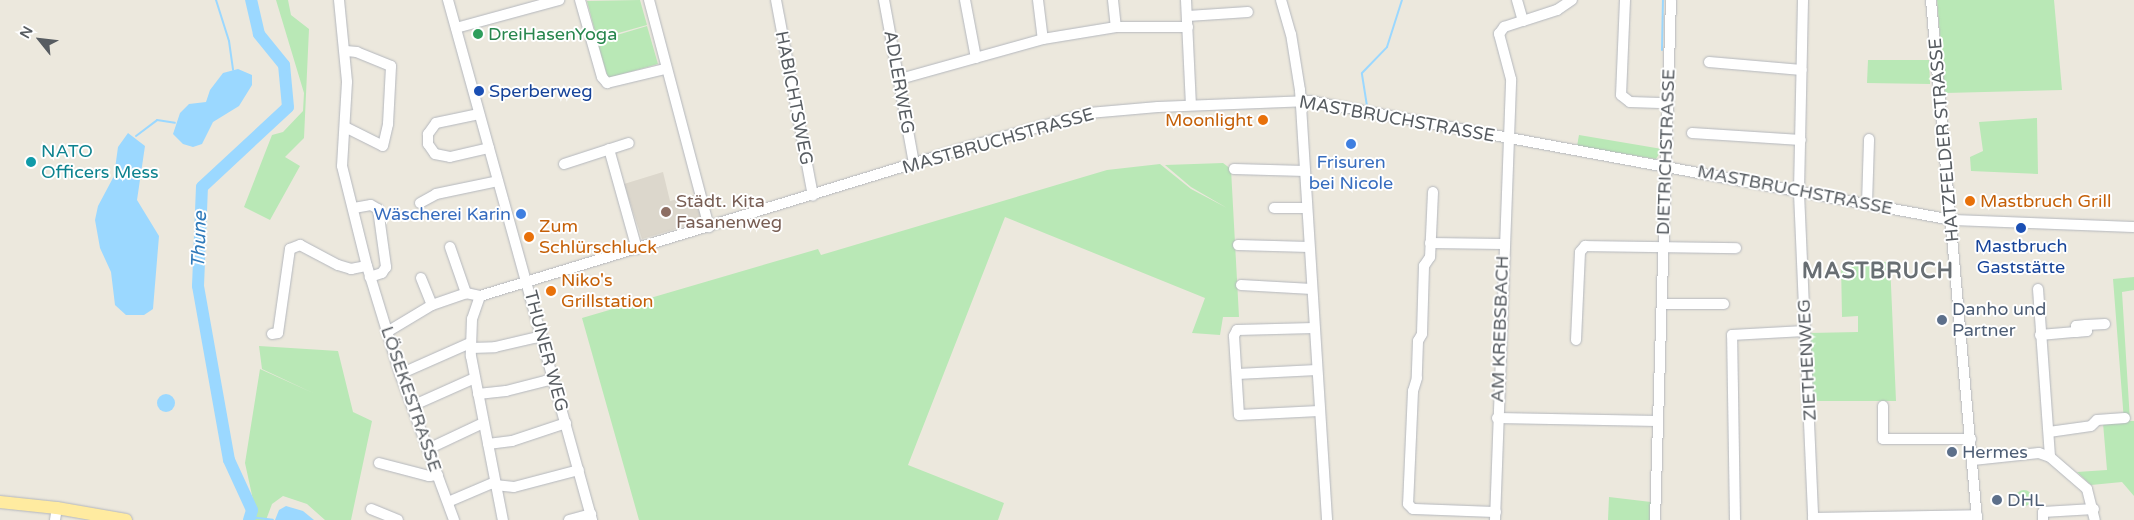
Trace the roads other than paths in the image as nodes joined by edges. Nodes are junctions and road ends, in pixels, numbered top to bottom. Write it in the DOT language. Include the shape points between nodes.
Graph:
graph roads {
  1 [pos="339,0"];
  2 [pos="448,0"];
  3 [pos="559,0"];
  4 [pos="580,0"];
  5 [pos="649,0"];
  6 [pos="776,0"];
  7 [pos="884,0"];
  8 [pos="965,0"];
  9 [pos="1038,0"];
  10 [pos="1113,0"];
  11 [pos="1186,0"];
  12 [pos="1281,0"];
  13 [pos="1517,0"];
  14 [pos="1572,0"];
  15 [pos="1625,0"];
  16 [pos="1671,0"];
  17 [pos="1802,0"];
  18 [pos="1931,0"];
  19 [pos="1248,12"];
  20 [pos="1188,16"];
  21 [pos="1523,21"];
  22 [pos="1116,26"];
  23 [pos="1188,27"];
  24 [pos="456,28"];
  25 [pos="1043,39"];
  26 [pos="346,51"];
  27 [pos="976,58"];
  28 [pos="1709,62"];
  29 [pos="665,69"];
  30 [pos="1802,70"];
  31 [pos="900,79"];
  32 [pos="1300,101"];
  33 [pos="1667,103"];
  34 [pos="1191,105"];
  35 [pos="479,114"];
  36 [pos="345,127"];
  37 [pos="1692,133"];
  38 [pos="1508,138"];
  39 [pos="1869,139"];
  40 [pos="1801,140"];
  41 [pos="629,143"];
  42 [pos="489,148"];
  43 [pos="610,149"];
  44 [pos="564,164"];
  45 [pos="914,164"];
  46 [pos="1667,166"];
  47 [pos="1234,169"];
  48 [pos="1305,171"];
  49 [pos="498,182"];
  50 [pos="1433,192"];
  51 [pos="1799,193"];
  52 [pos="812,196"];
  53 [pos="420,203"];
  54 [pos="1867,204"];
  55 [pos="354,208"];
  56 [pos="1274,208"];
  57 [pos="1308,208"];
  58 [pos="1952,220"];
  59 [pos="709,227"];
  60 [pos="2134,228"];
  61 [pos="1430,243"];
  62 [pos="1238,244"];
  63 [pos="1503,244"];
  64 [pos="450,247"];
  65 [pos="1309,247"];
  66 [pos="1663,248"];
  67 [pos="1736,248"];
  68 [pos="636,249"];
  69 [pos="367,266"];
  70 [pos="370,277"];
  71 [pos="421,278"];
  72 [pos="526,282"];
  73 [pos="1241,285"];
  74 [pos="1312,289"];
  75 [pos="2038,289"];
  76 [pos="466,293"];
  77 [pos="480,296"];
  78 [pos="1662,304"];
  79 [pos="1724,304"];
  80 [pos="432,305"];
  81 [pos="2105,324"];
  82 [pos="1314,328"];
  83 [pos="1804,331"];
  84 [pos="387,332"];
  85 [pos="279,334"];
  86 [pos="2040,335"];
  87 [pos="542,336"];
  88 [pos="1576,340"];
  89 [pos="471,346"];
  90 [pos="1317,370"];
  91 [pos="400,374"];
  92 [pos="1237,374"];
  93 [pos="475,378"];
  94 [pos="553,379"];
  95 [pos="478,394"];
  96 [pos="412,406"];
  97 [pos="1882,406"];
  98 [pos="1319,411"];
  99 [pos="1498,418"];
  100 [pos="2125,418"];
  101 [pos="1658,421"];
  102 [pos="483,423"];
  103 [pos="566,423"];
  104 [pos="2049,432"];
  105 [pos="1883,439"];
  106 [pos="1971,439"];
  107 [pos="488,444"];
  108 [pos="428,449"];
  109 [pos="1883,451"];
  110 [pos="2050,457"];
  111 [pos="1973,460"];
  112 [pos="379,463"];
  113 [pos="578,470"];
  114 [pos="438,475"];
  115 [pos="495,484"];
  116 [pos="0,502"];
  117 [pos="448,502"];
  118 [pos="371,509"];
  119 [pos="2094,509"];
  120 [pos="56,514"];
  121 [pos="1496,516"];
  122 [pos="592,517"];
  123 [pos="1977,518"];
  124 [pos="1814,519"];
  125 [pos="126,520"];
  126 [pos="398,520"];
  127 [pos="454,520"];
  128 [pos="503,520"];
  129 [pos="569,520"];
  130 [pos="1327,520"];
  131 [pos="1655,520"];
  132 [pos="1735,520"];
  133 [pos="2043,520"];
  134 [pos="2095,520"];
  1 -- 26 [label="street, LÖSEKESTRASSE"];
  2 -- 24 [label="street, THUNER WEG"];
  3 -- 24 [label="street"];
  4 -- 29 [label="street" via="602,77 607,83"];
  5 -- 29 [label="street"];
  6 -- 52 [label="street, HABICHTSWEG"];
  7 -- 31 [label="street, ADLERWEG"];
  8 -- 27 [label="street"];
  9 -- 25 [label="street"];
  10 -- 22 [label="street"];
  11 -- 20 [label="street"];
  12 -- 32 [label="street" via="1295,52"];
  13 -- 21 [label="street"];
  14 -- 21 [label="street" via="1556,10"];
  15 -- 33 [label="street" via="1621,95 1630,102"];
  16 -- 33 [label="street, DIETRICHSTRASSE"];
  17 -- 30 [label="street, ZIETHENWEG"];
  18 -- 58 [label="street, HATZFELDER STRASSE"];
  19 -- 20 [label="street"];
  20 -- 23 [label="street"];
  21 -- 38 [label="street, AM KREBSBACH" via="1504,27 1499,34 1510,68"];
  22 -- 23 [label="street"];
  22 -- 25 [label="street"];
  23 -- 34 [label="street"];
  24 -- 35 [label="street, THUNER WEG"];
  25 -- 27 [label="street"];
  26 -- 36 [label="street, LÖSEKESTRASSE"];
  26 -- 36 [label="street" via="352,50 391,66 388,124 383,146"];
  27 -- 31 [label="street"];
  28 -- 30 [label="street"];
  29 -- 59 [label="street"];
  30 -- 40 [label="street, ZIETHENWEG"];
  31 -- 45 [label="street, ADLERWEG"];
  32 -- 34 [label="street, MASTBRUCHSTRASSE"];
  32 -- 38 [label="street, MASTBRUCHSTRASSE"];
  32 -- 48 [label="street"];
  33 -- 46 [label="street, DIETRICHSTRASSE"];
  34 -- 45 [label="street, MASTBRUCHSTRASSE" via="1089,113"];
  35 -- 42 [label="street, THUNER WEG"];
  35 -- 42 [label="street" via="436,123 428,134 428,144 435,154 450,157"];
  36 -- 55 [label="street, LÖSEKESTRASSE" via="342,159"];
  37 -- 40 [label="street"];
  38 -- 46 [label="street, MASTBRUCHSTRASSE"];
  38 -- 63 [label="street, AM KREBSBACH"];
  39 -- 54 [label="street"];
  40 -- 51 [label="street, ZIETHENWEG"];
  41 -- 43 [label="street"];
  42 -- 49 [label="street, THUNER WEG"];
  43 -- 44 [label="street"];
  43 -- 68 [label="street"];
  45 -- 52 [label="street, MASTBRUCHSTRASSE"];
  46 -- 51 [label="street, MASTBRUCHSTRASSE"];
  46 -- 66 [label="street, DIETRICHSTRASSE"];
  47 -- 48 [label="street"];
  48 -- 57 [label="street"];
  49 -- 53 [label="street" via="436,194"];
  49 -- 72 [label="street, THUNER WEG"];
  50 -- 61 [label="street"];
  51 -- 54 [label="street, MASTBRUCHSTRASSE"];
  51 -- 83 [label="street, ZIETHENWEG"];
  52 -- 59 [label="street, MASTBRUCHSTRASSE"];
  54 -- 58 [label="street, MASTBRUCHSTRASSE"];
  55 -- 69 [label="street, LÖSEKESTRASSE"];
  55 -- 70 [label="street" via="371,205 378,209 386,267 382,273"];
  56 -- 57 [label="street"];
  57 -- 65 [label="street"];
  58 -- 60 [label="street, MASTBRUCHSTRASSE"];
  58 -- 106 [label="street, HATZFELDER STRASSE"];
  59 -- 68 [label="street, MASTBRUCHSTRASSE"];
  61 -- 63 [label="street"];
  61 -- 121 [label="street" via="1430,257 1424,266 1422,334 1413,391 1408,504 1413,508"];
  62 -- 65 [label="street"];
  63 -- 99 [label="street, AM KREBSBACH"];
  64 -- 76 [label="street"];
  65 -- 74 [label="street"];
  66 -- 67 [label="street"];
  66 -- 78 [label="street, DIETRICHSTRASSE"];
  66 -- 88 [label="street" via="1585,246 1580,252"];
  68 -- 72 [label="street, MASTBRUCHSTRASSE"];
  69 -- 70 [label="street, LÖSEKESTRASSE"];
  69 -- 85 [label="street" via="351,269 300,245 290,249"];
  70 -- 84 [label="street, LÖSEKESTRASSE"];
  71 -- 80 [label="street"];
  72 -- 77 [label="street, MASTBRUCHSTRASSE"];
  72 -- 87 [label="street, THUNER WEG"];
  73 -- 74 [label="street"];
  74 -- 82 [label="street"];
  75 -- 86 [label="street"];
  76 -- 77 [label="street"];
  76 -- 80 [label="street"];
  77 -- 89 [label="street" via="472,320"];
  78 -- 79 [label="street"];
  78 -- 101 [label="street, DIETRICHSTRASSE"];
  80 -- 84 [label="street"];
  81 -- 86 [label="street" via="2076,326 2076,332"];
  82 -- 90 [label="street"];
  82 -- 92 [label="street" via="1237,330 1234,336"];
  83 -- 124 [label="street, ZIETHENWEG"];
  83 -- 132 [label="street" via="1732,335"];
  84 -- 91 [label="street, LÖSEKESTRASSE"];
  86 -- 104 [label="street"];
  87 -- 89 [label="street" via="495,347"];
  87 -- 94 [label="street, THUNER WEG"];
  89 -- 91 [label="street"];
  89 -- 93 [label="street"];
  90 -- 92 [label="street"];
  90 -- 98 [label="street"];
  91 -- 96 [label="street, LÖSEKESTRASSE"];
  92 -- 98 [label="street" via="1239,415"];
  93 -- 95 [label="street"];
  93 -- 96 [label="street"];
  94 -- 95 [label="street" via="506,391"];
  94 -- 103 [label="street, THUNER WEG"];
  95 -- 102 [label="street"];
  96 -- 108 [label="street, LÖSEKESTRASSE"];
  97 -- 105 [label="street"];
  98 -- 130 [label="street"];
  99 -- 101 [label="street"];
  99 -- 121 [label="street, AM KREBSBACH"];
  100 -- 104 [label="street" via="2097,420 2091,426"];
  101 -- 131 [label="street, DIETRICHSTRASSE"];
  102 -- 107 [label="street"];
  102 -- 108 [label="street"];
  103 -- 107 [label="street" via="512,441"];
  103 -- 113 [label="street, THUNER WEG"];
  104 -- 110 [label="street"];
  105 -- 106 [label="street"];
  105 -- 109 [label="street"];
  106 -- 111 [label="street, HATZFELDER STRASSE"];
  107 -- 115 [label="street"];
  108 -- 114 [label="street, LÖSEKESTRASSE"];
  110 -- 111 [label="street" via="2039,453"];
  110 -- 119 [label="street" via="2087,489"];
  111 -- 123 [label="street, HATZFELDER STRASSE"];
  112 -- 114 [label="street" via="429,476"];
  113 -- 115 [label="street" via="514,487"];
  113 -- 122 [label="street, THUNER WEG"];
  114 -- 117 [label="street, LÖSEKESTRASSE"];
  115 -- 117 [label="street"];
  115 -- 128 [label="street"];
  116 -- 120 [label="main road"];
  117 -- 127 [label="street, LÖSEKESTRASSE"];
  118 -- 126 [label="street"];
  119 -- 133 [label="street" via="2042,512"];
  119 -- 134 [label="street"];
  120 -- 125 [label="main road"];
  122 -- 129 [label="street"];
  123 -- 124 [label="street"];
}
